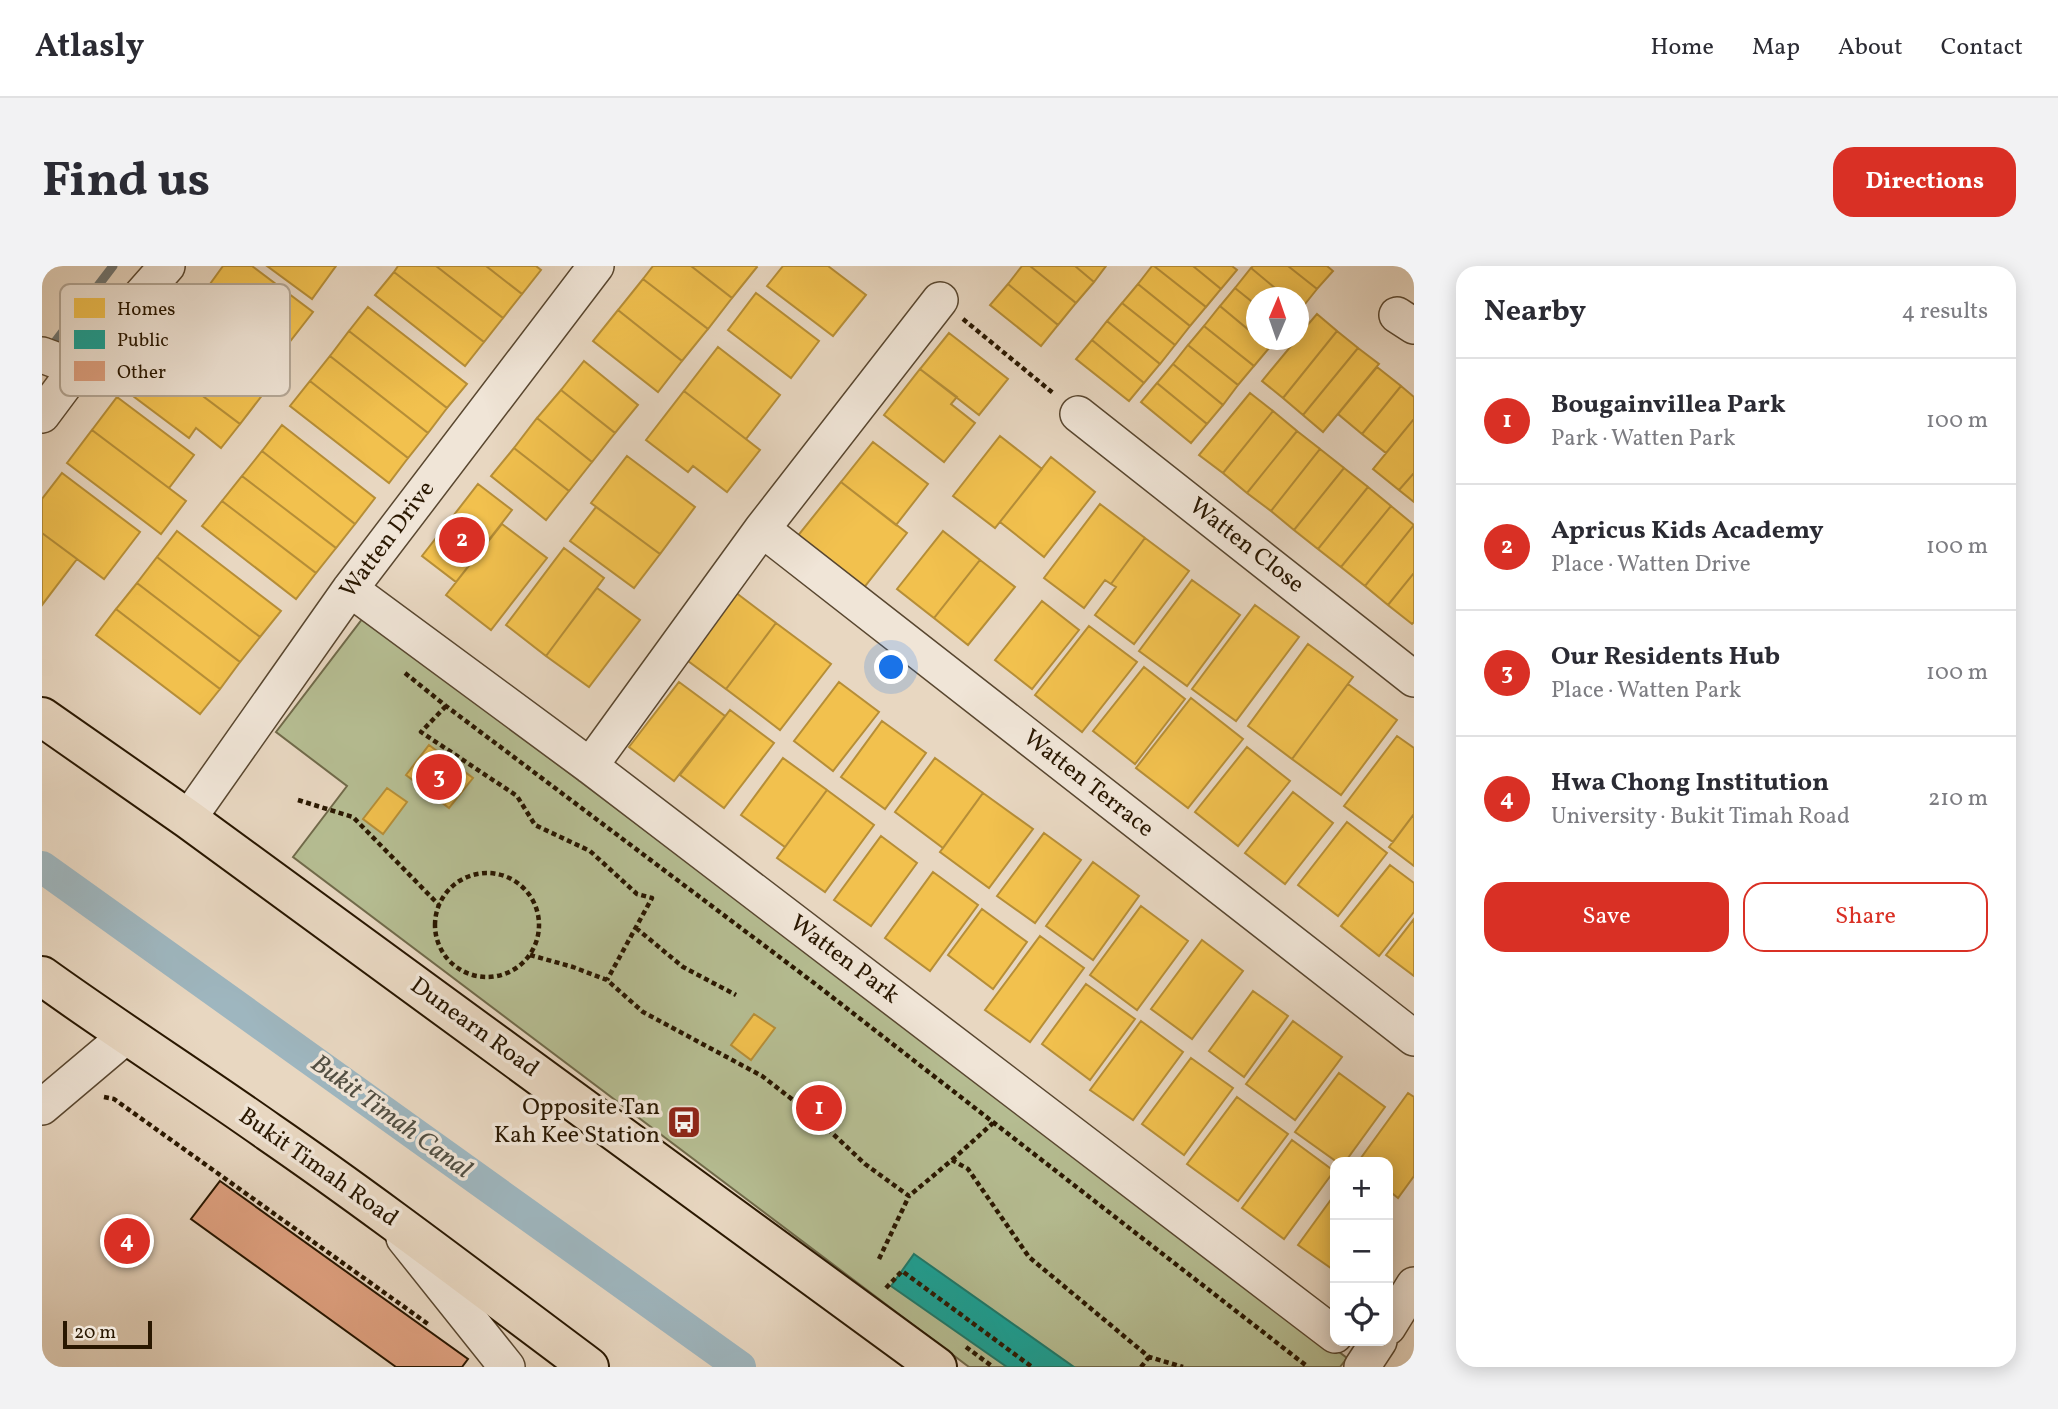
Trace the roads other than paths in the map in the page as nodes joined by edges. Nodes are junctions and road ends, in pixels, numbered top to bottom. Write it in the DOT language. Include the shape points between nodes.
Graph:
graph roads {
  1 [pos="167,266"];
  2 [pos="596,266"];
  3 [pos="147,284"];
  4 [pos="940,300"];
  5 [pos="59,361"];
  6 [pos="1078,414"];
  7 [pos="42,415"];
  8 [pos="762,529"];
  9 [pos="351,589"];
  10 [pos="1414,679"];
  11 [pos="42,717"];
  12 [pos="590,766"];
  13 [pos="188,819"];
  14 [pos="42,976"];
  15 [pos="125,1036"];
  16 [pos="1414,1038"];
  17 [pos="52,1099"];
  18 [pos="387,1217"];
  19 [pos="1414,1285"];
  20 [pos="1393,1318"];
  21 [pos="1330,1331"];
  22 [pos="507,1367"];
  23 [pos="589,1367"];
  24 [pos="937,1367"];
  1 -- 3 [label="street"];
  2 -- 9 [label="street, Watten Drive"];
  4 -- 8 [label="street"];
  5 -- 7 [label="street"];
  6 -- 10 [label="street, Watten Close"];
  8 -- 12 [label="street"];
  8 -- 16 [label="street, Watten Terrace"];
  9 -- 12 [label="street, Watten Park"];
  9 -- 13 [label="street, Watten Drive"];
  11 -- 13 [label="highway, Dunearn Road"];
  12 -- 21 [label="street, Watten Park"];
  13 -- 24 [label="highway, Dunearn Road"];
  14 -- 15 [label="highway, Bukit Timah Road"];
  15 -- 17 [label="street"];
  15 -- 18 [label="highway, Bukit Timah Road"];
  18 -- 22 [label="street"];
  18 -- 23 [label="highway, Bukit Timah Road"];
  19 -- 20 [label="street"];
}
